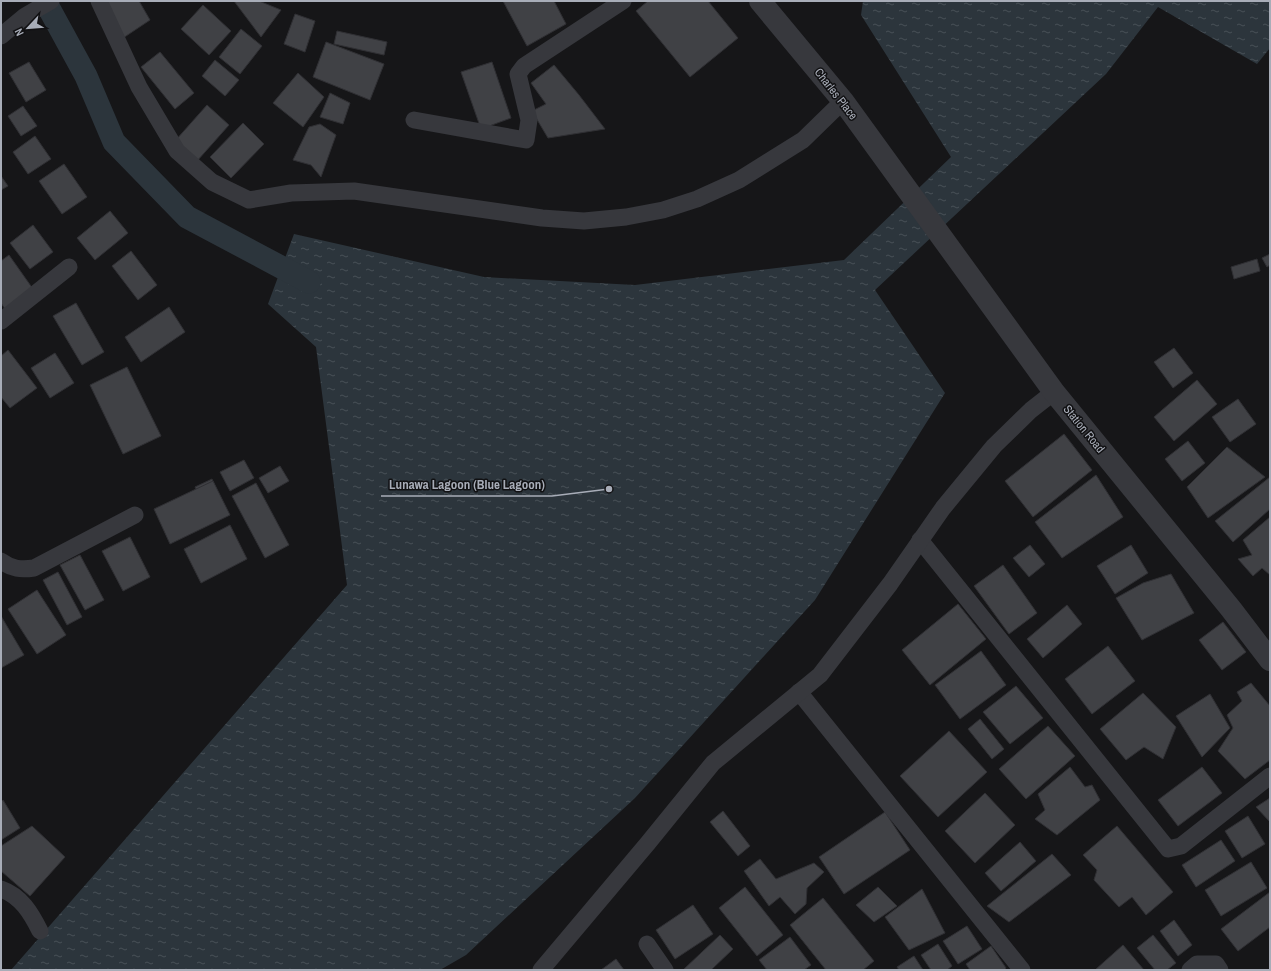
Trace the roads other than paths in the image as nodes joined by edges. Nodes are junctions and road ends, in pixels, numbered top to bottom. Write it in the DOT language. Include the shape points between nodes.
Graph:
graph roads {
  1 [pos="51,1"];
  2 [pos="99,1"];
  3 [pos="623,1"];
  4 [pos="760,1"];
  5 [pos="1,36"];
  6 [pos="843,101"];
  7 [pos="414,120"];
  8 [pos="907,191"];
  9 [pos="69,267"];
  10 [pos="1,321"];
  11 [pos="1054,392"];
  12 [pos="135,515"];
  13 [pos="920,540"];
  14 [pos="1,561"];
  15 [pos="1270,660"];
  16 [pos="799,692"];
  17 [pos="1270,776"];
  18 [pos="1,889"];
  19 [pos="40,932"];
  20 [pos="647,944"];
  21 [pos="541,970"];
  22 [pos="665,970"];
  23 [pos="1022,970"];
  24 [pos="1190,970"];
  25 [pos="1220,970"];
  1 -- 5 [label="street" via="25,16"];
  2 -- 6 [label="street" via="139,87 177,151 212,182 249,200 291,193 354,191 542,218 584,220 626,217 663,210 697,199 739,180 803,140"];
  3 -- 7 [label="street" via="524,66 518,74 529,120 526,140"];
  4 -- 6 [label="street, Charles Place"];
  6 -- 8 [label="street, Charles Place"];
  8 -- 11 [label="street, Station Road"];
  9 -- 10 [label="street"];
  11 -- 13 [label="street" via="1031,410 994,446"];
  11 -- 15 [label="street, Station Road" via="1231,608"];
  12 -- 14 [label="street" via="34,568 22,570 9,567"];
  13 -- 16 [label="street" via="890,584 820,675"];
  13 -- 17 [label="street" via="1168,848 1181,846"];
  16 -- 21 [label="street" via="713,763"];
  16 -- 23 [label="street"];
  18 -- 19 [label="street" via="10,892 30,911"];
  20 -- 22 [label="street"];
  24 -- 25 [label="street" via="1197,964 1216,964"];
}
